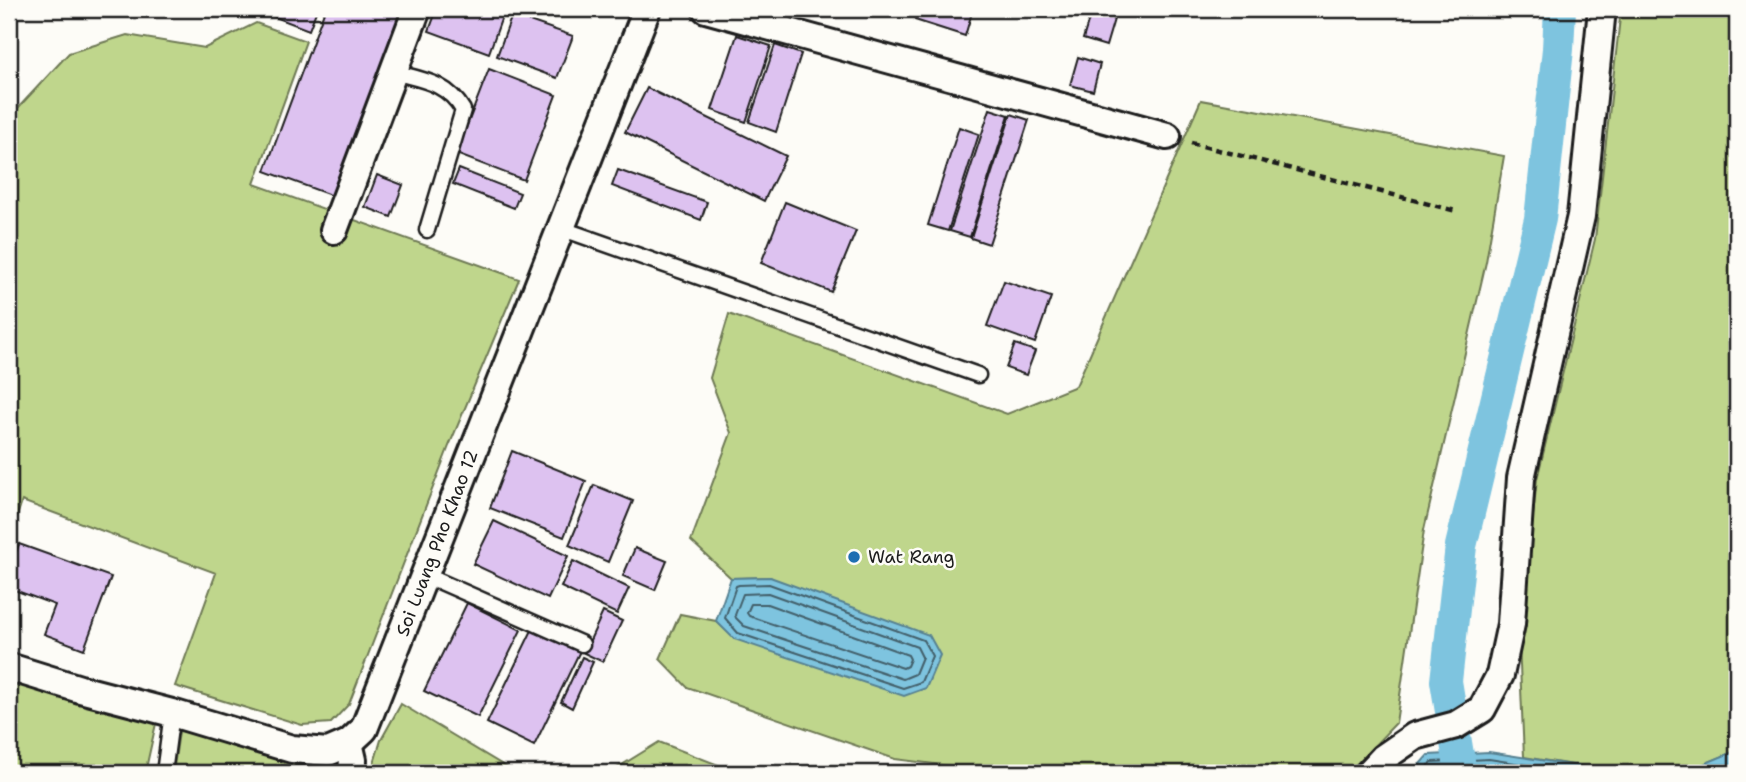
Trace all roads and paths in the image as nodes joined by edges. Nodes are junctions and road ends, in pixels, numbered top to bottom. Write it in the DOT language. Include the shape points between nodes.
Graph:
graph roads {
  1 [pos="417,9"];
  2 [pos="647,9"];
  3 [pos="706,9"];
  4 [pos="1602,9"];
  5 [pos="393,72"];
  6 [pos="1167,136"];
  7 [pos="1457,211"];
  8 [pos="560,229"];
  9 [pos="334,230"];
  10 [pos="428,230"];
  11 [pos="978,375"];
  12 [pos="425,575"];
  13 [pos="582,644"];
  14 [pos="9,667"];
  15 [pos="172,713"];
  16 [pos="349,743"];
  17 [pos="164,773"];
  18 [pos="352,773"];
  19 [pos="1369,773"];
  1 -- 5 [label="street"];
  2 -- 8 [label="street, Soi Luang Pho Khao 12"];
  3 -- 6 [label="street"];
  4 -- 19 [label="street" via="1581,216 1521,478 1511,624 1500,675 1482,709 1456,725 1415,736"];
  5 -- 9 [label="street"];
  5 -- 10 [label="lane" via="437,84 456,97 463,110"];
  6 -- 7 [label="path"];
  8 -- 11 [label="lane"];
  8 -- 12 [label="street, Soi Luang Pho Khao 12"];
  12 -- 13 [label="lane"];
  12 -- 16 [label="street, Soi Luang Pho Khao 12" via="364,729"];
  14 -- 15 [label="street"];
  15 -- 16 [label="street" via="292,749 328,752"];
  15 -- 17 [label="lane"];
  16 -- 18 [label="street"];
}
